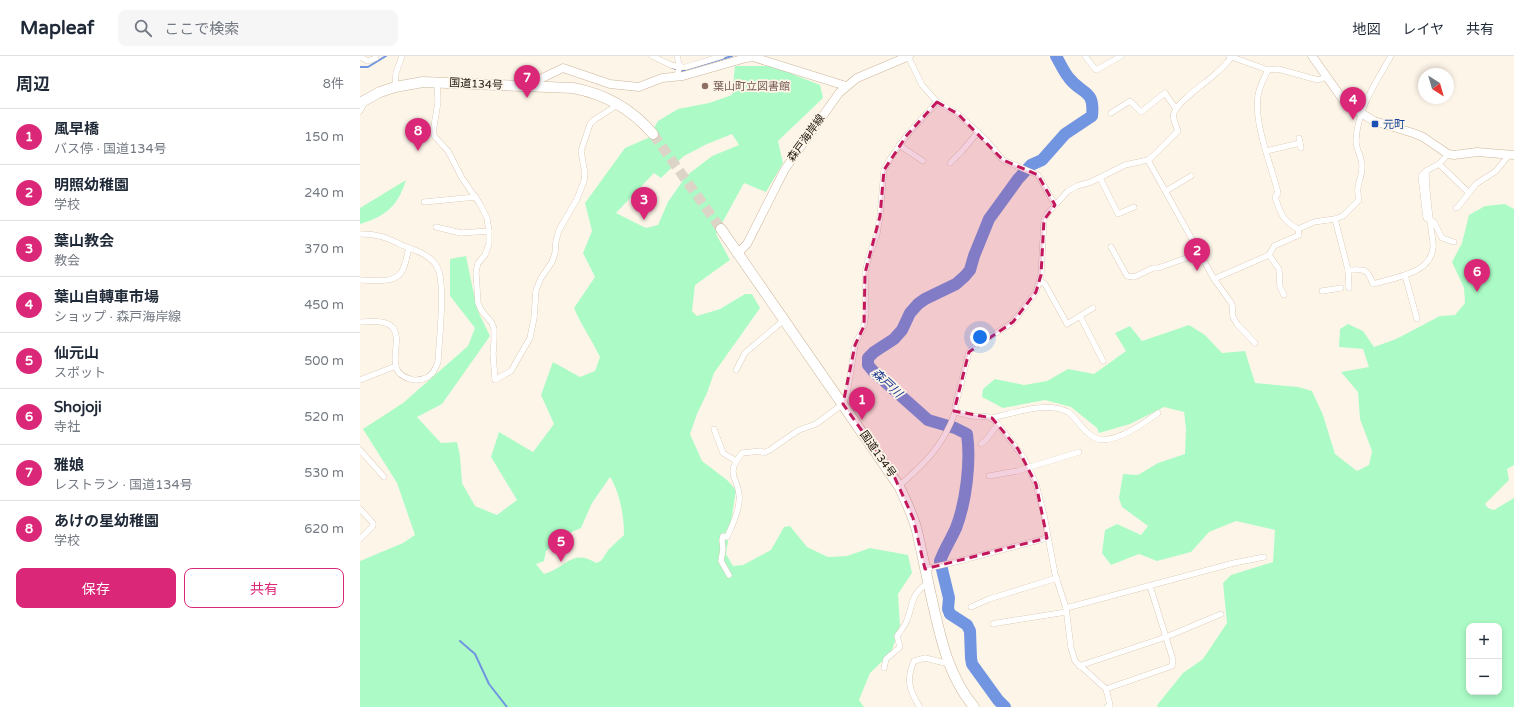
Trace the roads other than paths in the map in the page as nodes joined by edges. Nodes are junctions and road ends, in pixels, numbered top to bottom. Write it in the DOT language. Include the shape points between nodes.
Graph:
graph roads {
  1 [pos="406,56"];
  2 [pos="652,56"];
  3 [pos="677,56"];
  4 [pos="722,56"];
  5 [pos="908,56"];
  6 [pos="1085,56"];
  7 [pos="1120,56"];
  8 [pos="1231,56"];
  9 [pos="1312,56"];
  10 [pos="1391,56"];
  11 [pos="360,57"];
  12 [pos="376,58"];
  13 [pos="401,58"];
  14 [pos="1268,70"];
  15 [pos="678,71"];
  16 [pos="1326,77"];
  17 [pos="437,82"];
  18 [pos="532,86"];
  19 [pos="846,86"];
  20 [pos="395,87"];
  21 [pos="363,101"];
  22 [pos="937,102"];
  23 [pos="620,104"];
  24 [pos="1176,109"];
  25 [pos="360,111"];
  26 [pos="1111,113"];
  27 [pos="1361,115"];
  28 [pos="978,132"];
  29 [pos="653,134"];
  30 [pos="1300,143"];
  31 [pos="899,145"];
  32 [pos="1266,151"];
  33 [pos="1448,154"];
  34 [pos="1511,155"];
  35 [pos="1148,160"];
  36 [pos="923,161"];
  37 [pos="950,162"];
  38 [pos="1439,164"];
  39 [pos="1191,176"];
  40 [pos="1100,178"];
  41 [pos="1166,191"];
  42 [pos="1469,193"];
  43 [pos="476,197"];
  44 [pos="424,202"];
  45 [pos="1054,205"];
  46 [pos="1134,207"];
  47 [pos="1456,208"];
  48 [pos="1335,218"];
  49 [pos="1430,220"];
  50 [pos="436,227"];
  51 [pos="720,229"];
  52 [pos="1298,229"];
  53 [pos="489,231"];
  54 [pos="360,234"];
  55 [pos="1454,242"];
  56 [pos="1111,247"];
  57 [pos="409,248"];
  58 [pos="1201,252"];
  59 [pos="737,254"];
  60 [pos="1269,255"];
  61 [pos="1348,270"];
  62 [pos="1405,275"];
  63 [pos="1214,279"];
  64 [pos="360,280"];
  65 [pos="1040,281"];
  66 [pos="1341,288"];
  67 [pos="1349,288"];
  68 [pos="1322,291"];
  69 [pos="1284,295"];
  70 [pos="1093,308"];
  71 [pos="1080,316"];
  72 [pos="1417,319"];
  73 [pos="784,320"];
  74 [pos="360,322"];
  75 [pos="1255,343"];
  76 [pos="1103,361"];
  77 [pos="396,366"];
  78 [pos="736,370"];
  79 [pos="360,380"];
  80 [pos="843,404"];
  81 [pos="956,412"];
  82 [pos="1158,413"];
  83 [pos="992,418"];
  84 [pos="998,424"];
  85 [pos="714,429"];
  86 [pos="981,444"];
  87 [pos="360,450"];
  88 [pos="1079,452"];
  89 [pos="736,461"];
  90 [pos="1029,468"];
  91 [pos="989,476"];
  92 [pos="384,477"];
  93 [pos="900,486"];
  94 [pos="360,509"];
  95 [pos="1047,538"];
  96 [pos="360,539"];
  97 [pos="1264,557"];
  98 [pos="925,569"];
  99 [pos="729,575"];
  100 [pos="1057,578"];
  101 [pos="928,583"];
  102 [pos="1150,586"];
  103 [pos="971,607"];
  104 [pos="1066,610"];
  105 [pos="1221,614"];
  106 [pos="993,624"];
  107 [pos="1166,636"];
  108 [pos="949,664"];
  109 [pos="1079,666"];
  110 [pos="884,668"];
  111 [pos="1106,689"];
  112 [pos="1109,706"];
  113 [pos="920,707"];
  114 [pos="974,707"];
  1 -- 13 [label="street"];
  2 -- 15 [label="street" via="671,64"];
  3 -- 15 [label="street"];
  4 -- 15 [label="street"];
  5 -- 19 [label="main road, 森戸海岸線" via="857,78"];
  5 -- 22 [label="street" via="922,85"];
  6 -- 7 [label="street" via="1096,70"];
  8 -- 14 [label="street"];
  8 -- 24 [label="street"];
  9 -- 16 [label="main road"];
  10 -- 27 [label="street"];
  11 -- 12 [label="street" via="368,61"];
  13 -- 20 [label="street"];
  14 -- 16 [label="street" via="1278,69 1318,80"];
  14 -- 32 [label="street" via="1258,95 1261,131"];
  15 -- 18 [label="main road" via="634,87 610,84 563,68 538,80"];
  15 -- 19 [label="main road" via="682,76 754,57"];
  16 -- 27 [label="main road" via="1346,104"];
  17 -- 18 [label="highway, 国道134号"];
  17 -- 20 [label="highway, 国道134号"];
  17 -- 43 [label="street" via="438,102 433,132 448,151 462,178"];
  18 -- 23 [label="highway, 国道134号" via="573,88 603,96"];
  19 -- 59 [label="main road, 森戸海岸線" via="784,169 747,244"];
  20 -- 21 [label="highway, 国道134号"];
  21 -- 25 [label="street"];
  22 -- 28 [label="street" via="958,114"];
  22 -- 31 [label="street"];
  23 -- 29 [label="highway, 国道134号"];
  23 -- 53 [label="street" via="590,124 581,151 584,181 559,230 552,262 536,290 530,338 511,371 495,380 494,330 478,303 476,272 489,244"];
  24 -- 26 [label="street" via="1165,93 1141,112 1130,101"];
  24 -- 35 [label="street" via="1174,121 1178,131"];
  27 -- 33 [label="main road" via="1423,137"];
  27 -- 48 [label="street" via="1356,139 1362,169 1357,192 1359,200 1343,216"];
  28 -- 37 [label="street"];
  28 -- 45 [label="street" via="1003,160 1035,174"];
  30 -- 32 [label="street"];
  31 -- 36 [label="street"];
  31 -- 80 [label="street" via="884,170 877,234 866,272 864,326 855,345"];
  32 -- 52 [label="street" via="1278,193 1275,197 1283,218"];
  33 -- 34 [label="main road" via="1477,152"];
  33 -- 38 [label="street"];
  34 -- 42 [label="street"];
  35 -- 40 [label="street" via="1125,165"];
  35 -- 41 [label="street"];
  38 -- 42 [label="street"];
  38 -- 49 [label="street" via="1421,176 1426,218"];
  39 -- 41 [label="street"];
  40 -- 45 [label="street" via="1068,191"];
  40 -- 46 [label="street" via="1118,214"];
  41 -- 58 [label="street"];
  42 -- 47 [label="street"];
  43 -- 44 [label="street"];
  43 -- 53 [label="street" via="487,218"];
  45 -- 65 [label="street" via="1044,220"];
  48 -- 52 [label="street" via="1314,222"];
  48 -- 61 [label="street"];
  49 -- 55 [label="street" via="1434,222 1442,238"];
  49 -- 62 [label="street" via="1433,240 1431,256 1418,270"];
  50 -- 53 [label="street" via="461,233"];
  51 -- 59 [label="highway, 国道134号"];
  52 -- 60 [label="street" via="1299,235 1274,246"];
  54 -- 57 [label="street" via="379,235"];
  56 -- 58 [label="street" via="1128,276 1134,278 1153,268"];
  57 -- 64 [label="street" via="403,270 396,278"];
  57 -- 77 [label="street" via="432,260 440,274 442,288 438,362 431,375 416,381 402,376"];
  58 -- 63 [label="street"];
  59 -- 73 [label="highway, 国道134号"];
  60 -- 63 [label="street"];
  60 -- 69 [label="street" via="1279,269 1280,287"];
  61 -- 62 [label="street" via="1366,270 1373,284"];
  61 -- 67 [label="street"];
  62 -- 72 [label="street"];
  63 -- 75 [label="street" via="1232,304 1233,317 1237,324"];
  65 -- 71 [label="street" via="1045,284 1068,324"];
  65 -- 81 [label="street" via="1036,292 1013,322 969,352 955,407"];
  66 -- 68 [label="street"];
  70 -- 71 [label="street"];
  71 -- 76 [label="street"];
  73 -- 78 [label="street" via="745,353"];
  73 -- 80 [label="highway, 国道134号"];
  74 -- 77 [label="street" via="386,323 393,328 396,336"];
  77 -- 79 [label="street"];
  80 -- 89 [label="street" via="816,424 799,430 770,450 763,453 742,453"];
  80 -- 93 [label="highway, 国道134号"];
  81 -- 83 [label="street"];
  81 -- 93 [label="street" via="943,440 918,470"];
  82 -- 83 [label="street" via="1136,428 1103,440 1094,438 1085,431 1068,412 1056,408 1026,408"];
  83 -- 84 [label="street"];
  84 -- 86 [label="street"];
  84 -- 90 [label="street"];
  85 -- 89 [label="street" via="723,453"];
  87 -- 92 [label="street"];
  88 -- 90 [label="street"];
  89 -- 99 [label="street" via="732,469 739,500 727,537 724,536 722,540 721,561"];
  90 -- 91 [label="street"];
  90 -- 95 [label="street" via="1044,515"];
  93 -- 98 [label="highway, 国道134号" via="913,518"];
  94 -- 96 [label="street" via="374,523"];
  95 -- 98 [label="street"];
  95 -- 100 [label="street"];
  97 -- 102 [label="street"];
  98 -- 101 [label="highway, 国道134号"];
  100 -- 103 [label="street"];
  100 -- 104 [label="street"];
  101 -- 108 [label="highway, 国道134号"];
  101 -- 110 [label="street" via="912,599 907,620 897,636 900,647 886,659"];
  102 -- 104 [label="street"];
  102 -- 107 [label="street"];
  104 -- 106 [label="street"];
  104 -- 109 [label="street" via="1071,648"];
  105 -- 107 [label="street"];
  107 -- 109 [label="street"];
  107 -- 111 [label="street" via="1173,660 1172,666"];
  108 -- 113 [label="street" via="925,658 914,661 908,680"];
  108 -- 114 [label="highway, 国道134号" via="962,691"];
  109 -- 111 [label="street"];
  111 -- 112 [label="street"];
}
